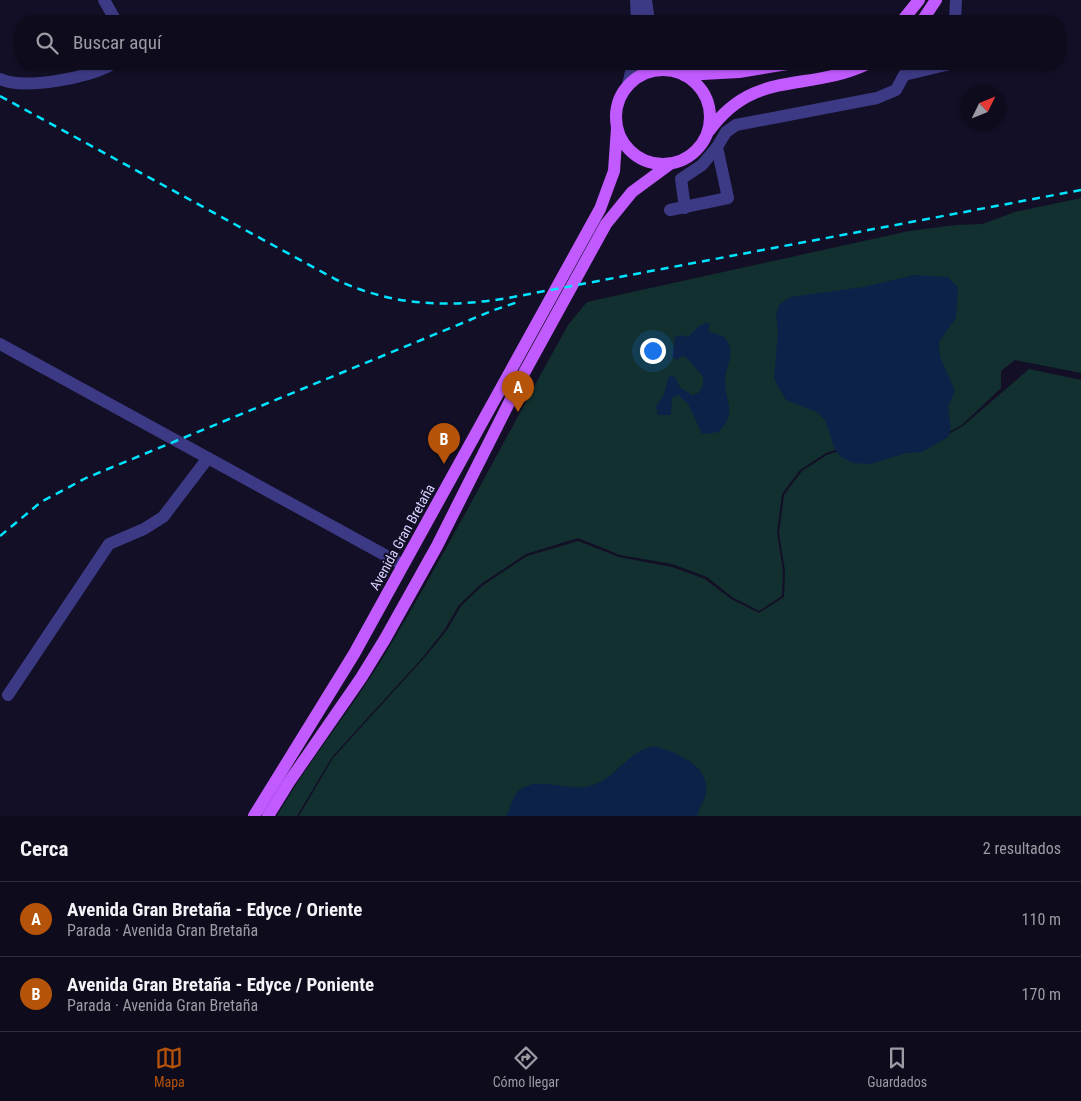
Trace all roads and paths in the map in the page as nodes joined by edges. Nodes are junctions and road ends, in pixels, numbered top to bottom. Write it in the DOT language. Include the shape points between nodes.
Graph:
graph roads {
  1 [pos="103,0"];
  2 [pos="636,0"];
  3 [pos="646,0"];
  4 [pos="920,0"];
  5 [pos="936,0"];
  6 [pos="956,0"];
  7 [pos="104,15"];
  8 [pos="112,15"];
  9 [pos="637,15"];
  10 [pos="648,15"];
  11 [pos="907,15"];
  12 [pos="926,15"];
  13 [pos="955,15"];
  14 [pos="99,70"];
  15 [pos="632,70"];
  16 [pos="677,70"];
  17 [pos="751,70"];
  18 [pos="848,70"];
  19 [pos="925,70"];
  20 [pos="0,79"];
  21 [pos="628,85"];
  22 [pos="617,128"];
  23 [pos="707,133"];
  24 [pos="717,147"];
  25 [pos="670,164"];
  26 [pos="684,208"];
  27 [pos="670,210"];
  28 [pos="0,344"];
  29 [pos="208,458"];
  30 [pos="437,546"];
  31 [pos="403,565"];
  32 [pos="8,695"];
  33 [pos="254,816"];
  34 [pos="268,816"];
  1 -- 7 [label="street"];
  1 -- 8 [label="street"];
  2 -- 9 [label="street"];
  3 -- 10 [label="street"];
  4 -- 11 [label="main road"];
  5 -- 12 [label="main road"];
  6 -- 13 [label="street"];
  14 -- 20 [label="street" via="43,82 19,84"];
  15 -- 21 [label="street"];
  16 -- 17 [label="main road"];
  16 -- 21 [label="main road" via="651,71"];
  16 -- 23 [label="main road" via="700,88 706,100 710,120"];
  18 -- 23 [label="main road" via="755,91 732,106"];
  19 -- 24 [label="street" via="904,75 896,90 877,98 736,125 726,132"];
  21 -- 22 [label="main road" via="618,102"];
  22 -- 25 [label="main road" via="621,140 634,155 651,163"];
  22 -- 31 [label="main road, Avenida Gran Bretaña" via="614,172 600,209"];
  23 -- 25 [label="main road" via="695,152"];
  24 -- 26 [label="street" via="702,165 681,178"];
  24 -- 26 [label="street" via="728,198"];
  25 -- 30 [label="main road" via="632,192 606,224 531,358"];
  26 -- 27 [label="street"];
  28 -- 29 [label="street"];
  29 -- 31 [label="street"];
  29 -- 32 [label="street" via="163,516 144,530 109,544"];
  30 -- 31 [label="main road" via="418,561"];
  30 -- 34 [label="main road" via="361,678"];
  31 -- 33 [label="main road, Avenida Gran Bretaña" via="347,667"];
}
